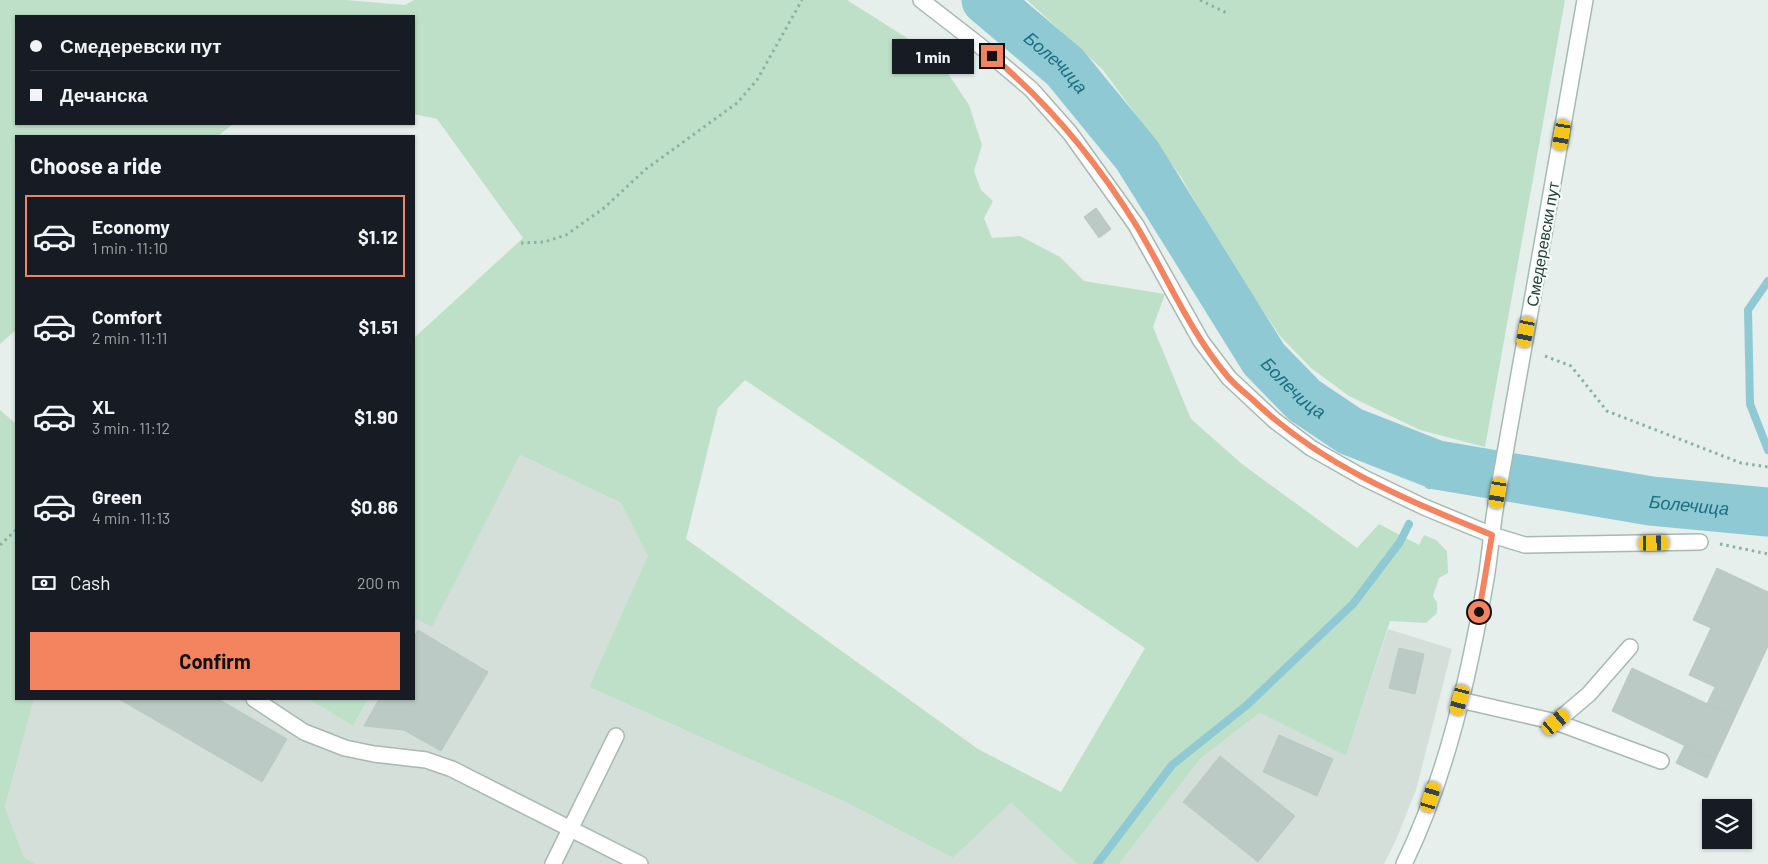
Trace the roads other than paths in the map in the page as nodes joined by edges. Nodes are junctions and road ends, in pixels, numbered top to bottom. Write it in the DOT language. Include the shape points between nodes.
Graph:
graph roads {
  1 [pos="921,0"];
  2 [pos="1585,1"];
  3 [pos="1492,535"];
  4 [pos="1700,542"];
  5 [pos="1630,647"];
  6 [pos="256,700"];
  7 [pos="1460,700"];
  8 [pos="1556,722"];
  9 [pos="616,736"];
  10 [pos="1661,761"];
  11 [pos="570,829"];
  12 [pos="553,864"];
  13 [pos="640,864"];
  14 [pos="1404,864"];
  1 -- 3 [label="main road" via="1031,89 1070,133 1136,225 1201,341 1229,378 1261,408 1311,448 1364,478"];
  2 -- 3 [label="main road, Смедеревски пут"];
  3 -- 4 [label="main road" via="1525,545 1544,546"];
  3 -- 7 [label="main road, Смедеревски пут"];
  5 -- 8 [label="main road" via="1589,694"];
  6 -- 11 [label="main road" via="304,732 345,748 426,760 443,766"];
  7 -- 8 [label="main road"];
  7 -- 14 [label="main road, Смедеревски пут" via="1431,797"];
  8 -- 10 [label="main road"];
  9 -- 11 [label="main road"];
  11 -- 12 [label="main road"];
  11 -- 13 [label="main road"];
}
